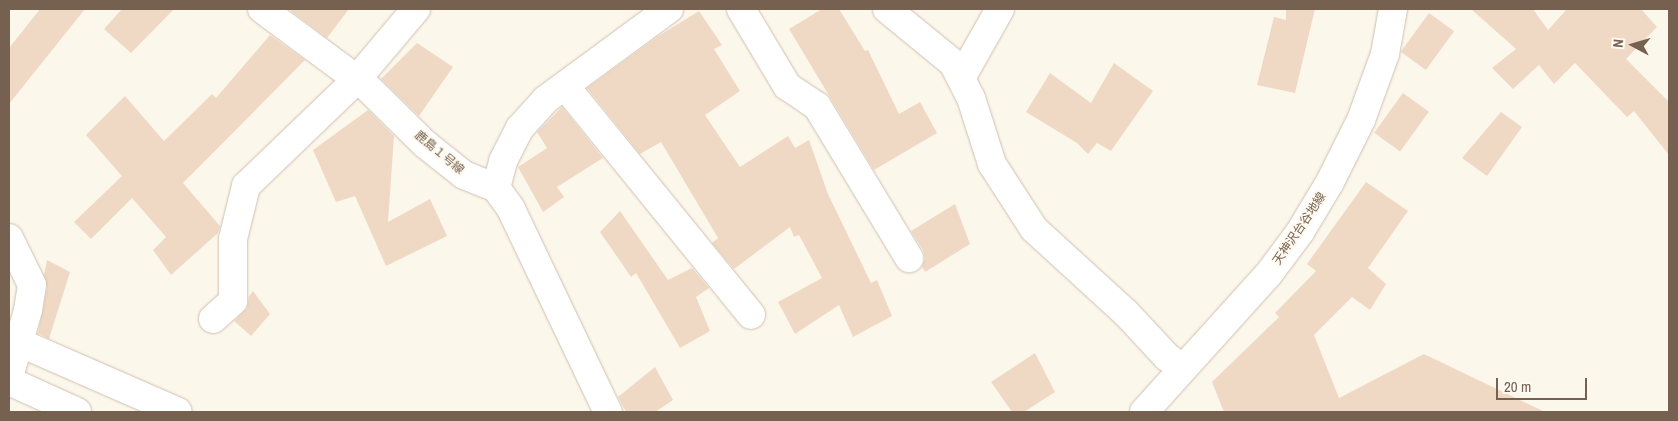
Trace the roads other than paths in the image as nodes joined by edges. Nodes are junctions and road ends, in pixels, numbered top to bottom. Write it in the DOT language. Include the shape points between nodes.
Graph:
graph roads {
  1 [pos="262,9"];
  2 [pos="416,9"];
  3 [pos="669,9"];
  4 [pos="740,9"];
  5 [pos="887,9"];
  6 [pos="1000,9"];
  7 [pos="1393,9"];
  8 [pos="960,78"];
  9 [pos="357,79"];
  10 [pos="566,86"];
  11 [pos="496,188"];
  12 [pos="9,238"];
  13 [pos="909,258"];
  14 [pos="752,315"];
  15 [pos="213,318"];
  16 [pos="14,340"];
  17 [pos="1183,368"];
  18 [pos="9,379"];
  19 [pos="77,412"];
  20 [pos="178,412"];
  21 [pos="608,412"];
  22 [pos="1144,412"];
  1 -- 9 [label="street, 鹿島１号線"];
  2 -- 9 [label="street"];
  3 -- 10 [label="street"];
  4 -- 13 [label="street" via="787,86 817,106"];
  5 -- 8 [label="street" via="953,63"];
  6 -- 8 [label="street"];
  7 -- 17 [label="street, 天神沢台谷地線" via="1385,54 1361,120 1330,182 1300,232 1268,275"];
  8 -- 17 [label="street" via="971,98 992,164 1034,229 1126,313 1167,357"];
  9 -- 11 [label="street, 鹿島１号線" via="425,144 464,175"];
  9 -- 15 [label="street" via="246,186 233,239 233,301"];
  10 -- 11 [label="street" via="545,100 520,128 503,161"];
  10 -- 14 [label="street"];
  11 -- 21 [label="street" via="511,209"];
  12 -- 16 [label="street" via="32,285"];
  16 -- 18 [label="street"];
  16 -- 20 [label="street"];
  17 -- 22 [label="street, 天神沢台谷地線"];
  18 -- 19 [label="street"];
}
